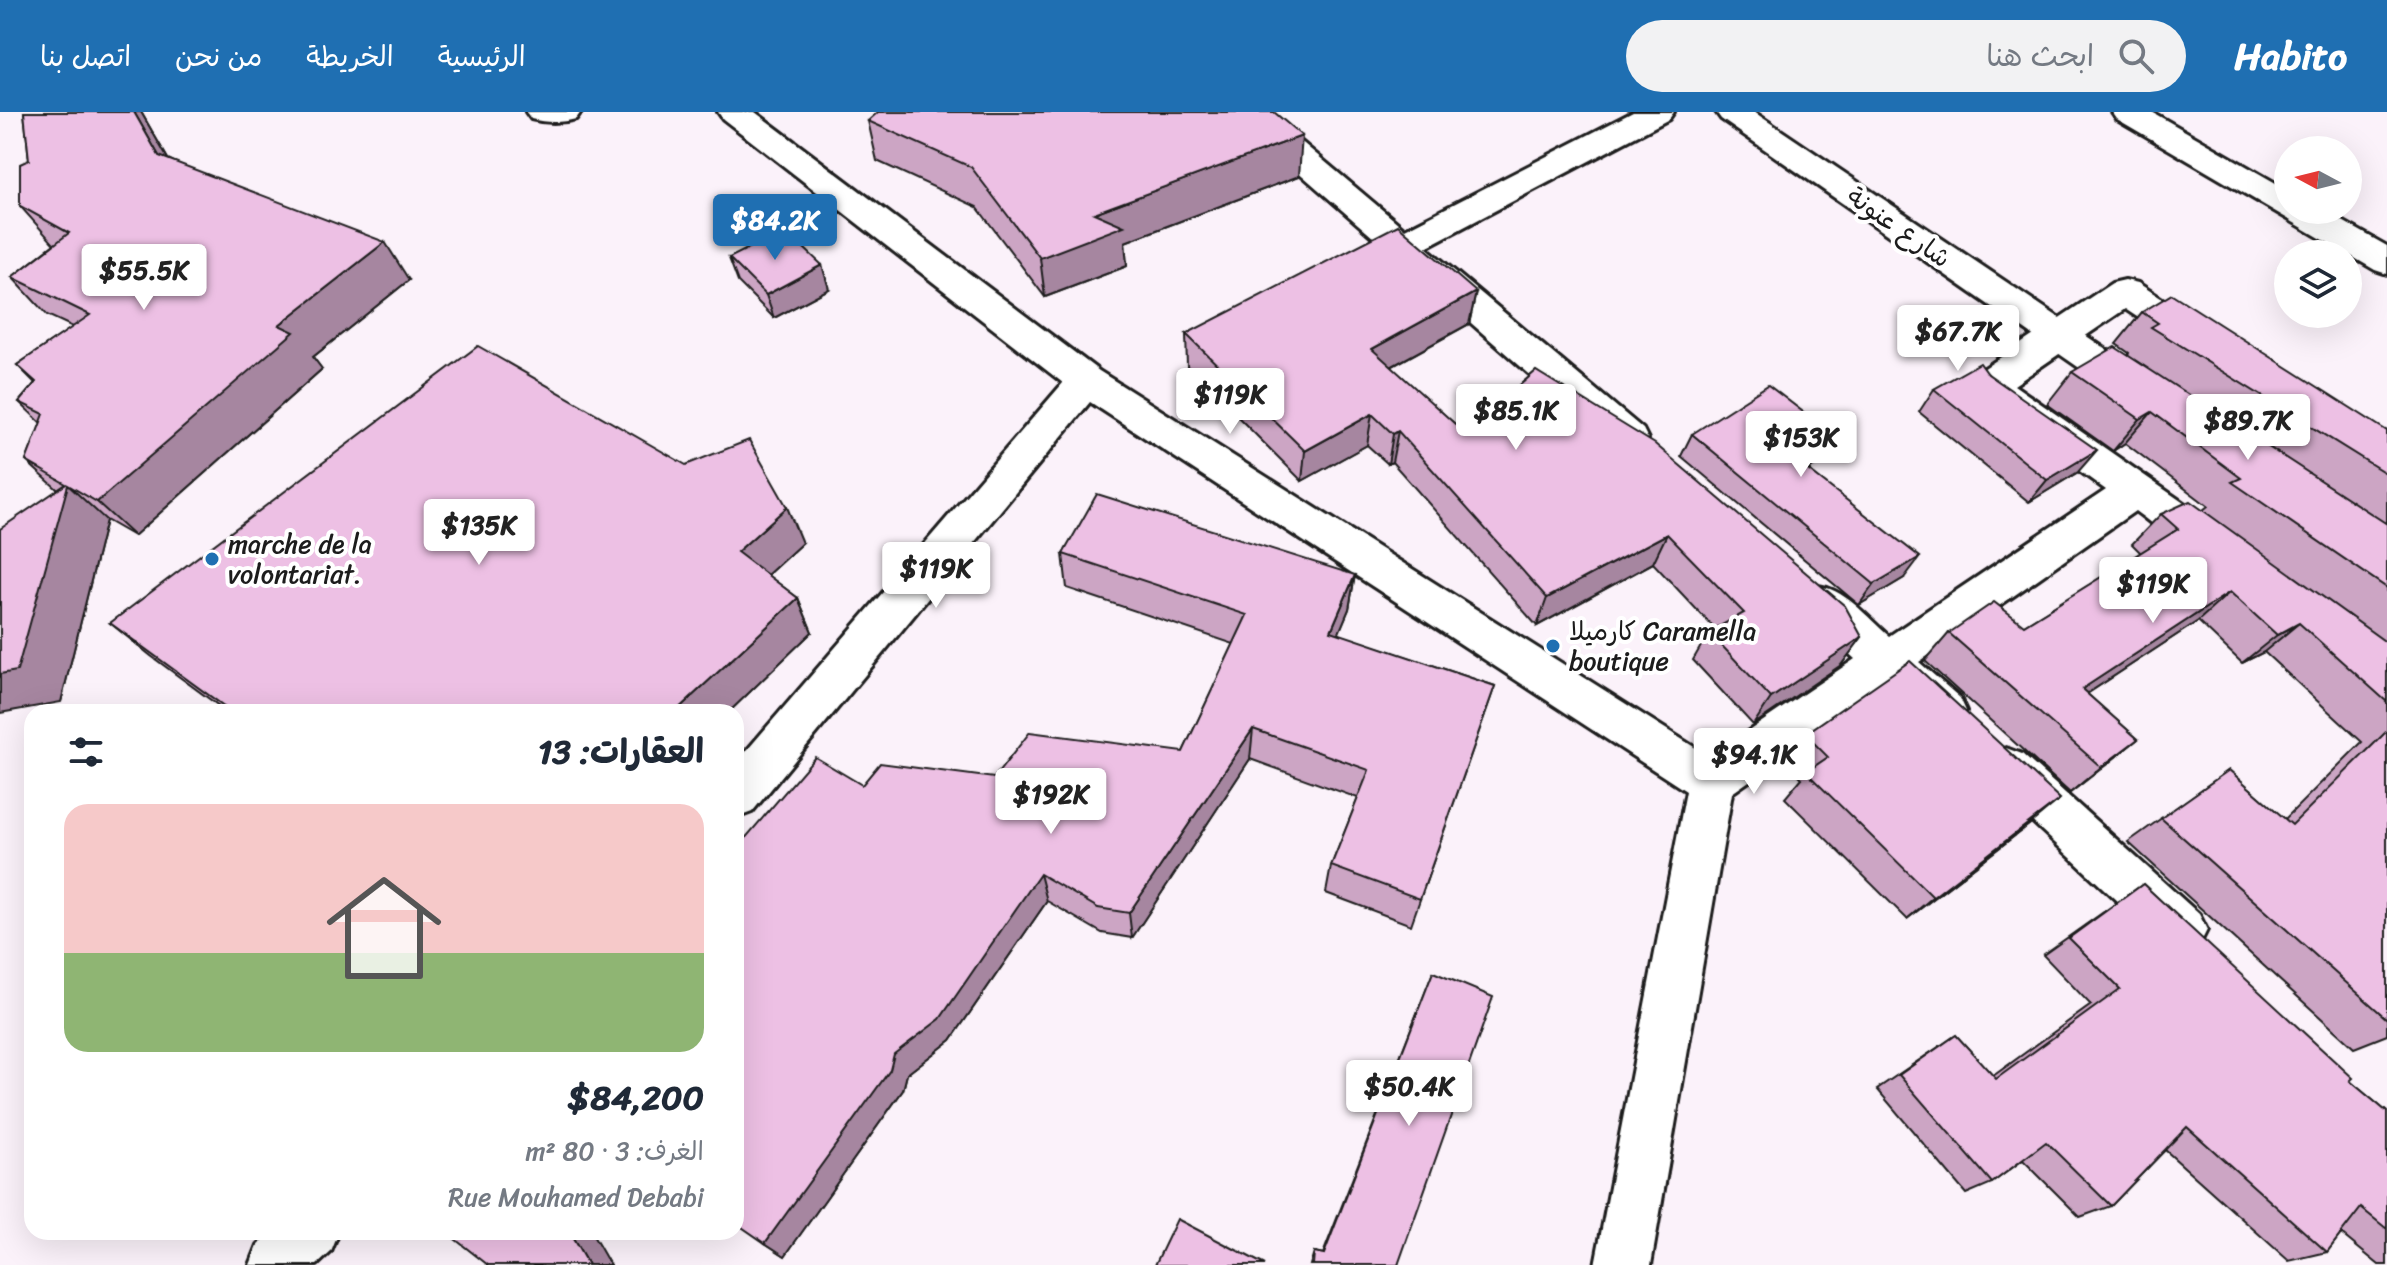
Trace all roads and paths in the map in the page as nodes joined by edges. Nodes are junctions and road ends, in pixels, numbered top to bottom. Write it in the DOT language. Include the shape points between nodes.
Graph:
graph roads {
  1 [pos="542,112"];
  2 [pos="565,112"];
  3 [pos="734,112"];
  4 [pos="1246,112"];
  5 [pos="1658,112"];
  6 [pos="1732,112"];
  7 [pos="2128,112"];
  8 [pos="2274,197"];
  9 [pos="2321,224"];
  10 [pos="1401,245"];
  11 [pos="2387,262"];
  12 [pos="2058,337"];
  13 [pos="2230,360"];
  14 [pos="1086,381"];
  15 [pos="2177,414"];
  16 [pos="1663,468"];
  17 [pos="2137,489"];
  18 [pos="2249,571"];
  19 [pos="1794,579"];
  20 [pos="1889,660"];
  21 [pos="1711,782"];
  22 [pos="744,787"];
  23 [pos="2213,959"];
  24 [pos="303,1240"];
  25 [pos="278,1265"];
  26 [pos="1623,1265"];
  1 -- 2 [label="street"];
  3 -- 14 [label="street"];
  4 -- 10 [label="street"];
  5 -- 10 [label="street"];
  6 -- 12 [label="street, شارع عنونة"];
  7 -- 8 [label="street"];
  9 -- 11 [label="street"];
  10 -- 16 [label="street"];
  12 -- 13 [label="street" via="2125,292"];
  12 -- 15 [label="street, شارع عنونة"];
  12 -- 17 [label="street" via="1987,385"];
  14 -- 21 [label="street"];
  14 -- 22 [label="street"];
  17 -- 18 [label="street"];
  17 -- 20 [label="street"];
  19 -- 20 [label="street"];
  20 -- 21 [label="street"];
  20 -- 23 [label="street"];
  21 -- 26 [label="street"];
  24 -- 25 [label="street"];
}
